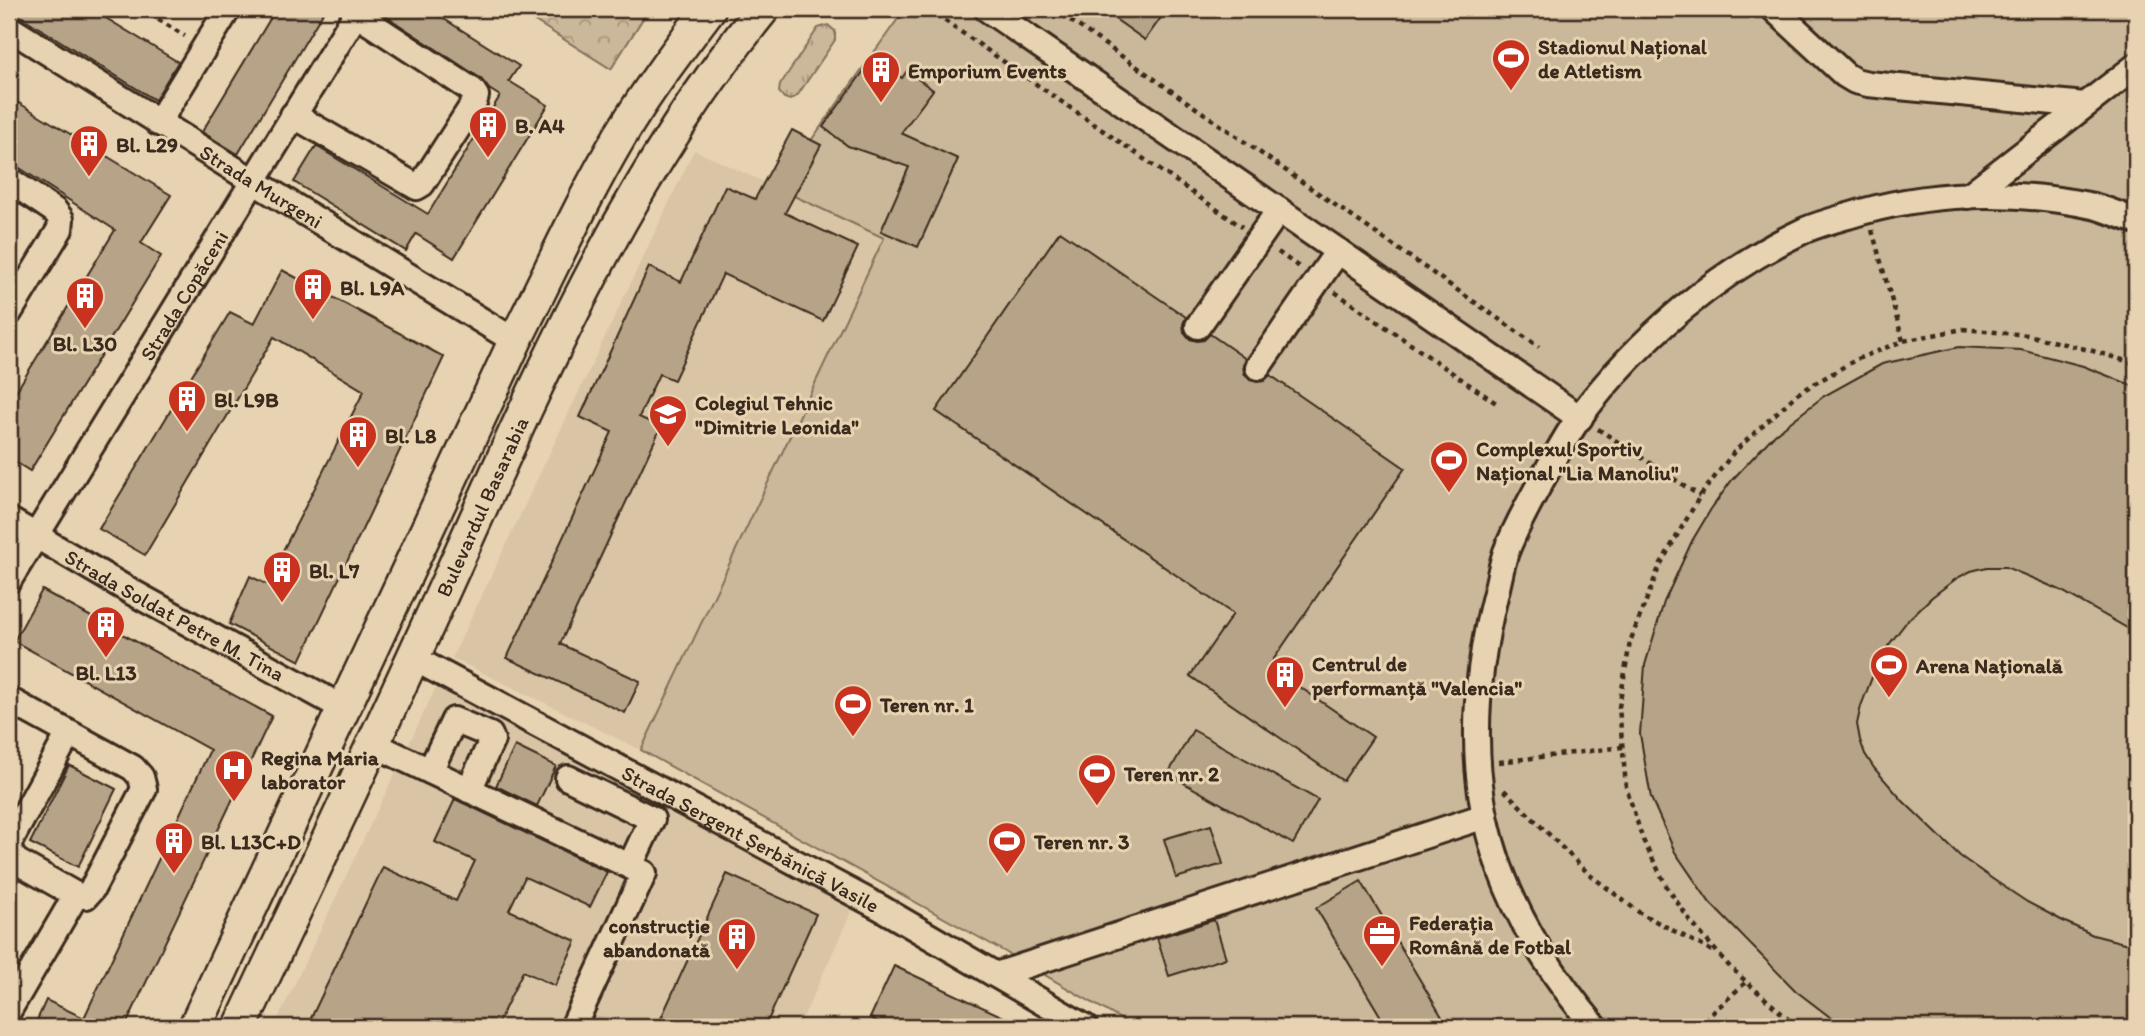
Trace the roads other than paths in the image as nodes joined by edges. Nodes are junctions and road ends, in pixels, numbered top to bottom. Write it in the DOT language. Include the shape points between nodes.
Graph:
graph roads {
  1 [pos="228,9"];
  2 [pos="709,9"];
  3 [pos="763,9"];
  4 [pos="987,9"];
  5 [pos="1774,9"];
  6 [pos="357,11"];
  7 [pos="9,28"];
  8 [pos="2136,66"];
  9 [pos="2085,105"];
  10 [pos="293,115"];
  11 [pos="158,123"];
  12 [pos="9,180"];
  13 [pos="253,181"];
  14 [pos="1968,195"];
  15 [pos="1279,210"];
  16 [pos="2136,221"];
  17 [pos="1338,251"];
  18 [pos="9,313"];
  19 [pos="1198,326"];
  20 [pos="516,341"];
  21 [pos="1258,367"];
  22 [pos="1580,418"];
  23 [pos="9,520"];
  24 [pos="35,536"];
  25 [pos="9,580"];
  26 [pos="413,658"];
  27 [pos="9,700"];
  28 [pos="343,708"];
  29 [pos="69,733"];
  30 [pos="373,744"];
  31 [pos="430,771"];
  32 [pos="568,778"];
  33 [pos="469,790"];
  34 [pos="1485,816"];
  35 [pos="630,866"];
  36 [pos="76,895"];
  37 [pos="996,975"];
  38 [pos="9,1010"];
  39 [pos="195,1027"];
  40 [pos="240,1027"];
  41 [pos="573,1027"];
  42 [pos="1085,1027"];
  43 [pos="1595,1027"];
  1 -- 11 [label="street"];
  2 -- 20 [label="main road, Bulevardul Basarabia" via="620,136"];
  3 -- 26 [label="main road, Bulevardul Basarabia" via="662,150 596,266 548,360"];
  4 -- 15 [label="street"];
  5 -- 9 [label="street" via="1855,82"];
  6 -- 10 [label="street, Strada Copăceni"];
  6 -- 10 [label="street" via="472,90 474,103 417,187"];
  7 -- 11 [label="street, Strada Murgeni"];
  8 -- 9 [label="street"];
  9 -- 14 [label="street"];
  10 -- 13 [label="street, Strada Copăceni"];
  11 -- 13 [label="street, Strada Murgeni"];
  12 -- 18 [label="street" via="61,219 60,229"];
  13 -- 20 [label="street, Strada Murgeni"];
  13 -- 24 [label="street, Strada Copăceni"];
  14 -- 16 [label="street" via="2058,201"];
  14 -- 22 [label="street" via="1867,210 1807,229 1753,258 1705,290 1650,339"];
  15 -- 17 [label="street"];
  15 -- 19 [label="street"];
  17 -- 21 [label="street"];
  17 -- 22 [label="street"];
  20 -- 28 [label="main road, Bulevardul Basarabia"];
  22 -- 34 [label="street" via="1524,511 1506,554 1487,628 1476,712"];
  23 -- 24 [label="street, Strada Soldat Petre M. Tina"];
  24 -- 25 [label="street, Strada Copăceni"];
  24 -- 28 [label="street, Strada Soldat Petre M. Tina"];
  26 -- 30 [label="main road, Bulevardul Basarabia"];
  26 -- 37 [label="street, Strada Sergent Șerbănică Vasile" via="881,908"];
  27 -- 29 [label="street"];
  28 -- 39 [label="main road, Bulevardul Basarabia"];
  29 -- 36 [label="street" via="10,841 9,851 16,861"];
  29 -- 36 [label="street" via="133,768 144,789 92,889 86,896"];
  30 -- 31 [label="street"];
  30 -- 40 [label="main road, Bulevardul Basarabia"];
  31 -- 33 [label="street"];
  31 -- 33 [label="street" via="454,720 490,735 492,740"];
  32 -- 35 [label="street" via="652,819"];
  33 -- 35 [label="street"];
  34 -- 37 [label="street"];
  34 -- 43 [label="street" via="1515,905 1536,946"];
  35 -- 41 [label="street" via="644,873"];
  36 -- 38 [label="street"];
  37 -- 42 [label="street, Strada Sergent Șerbănică Vasile"];
}
